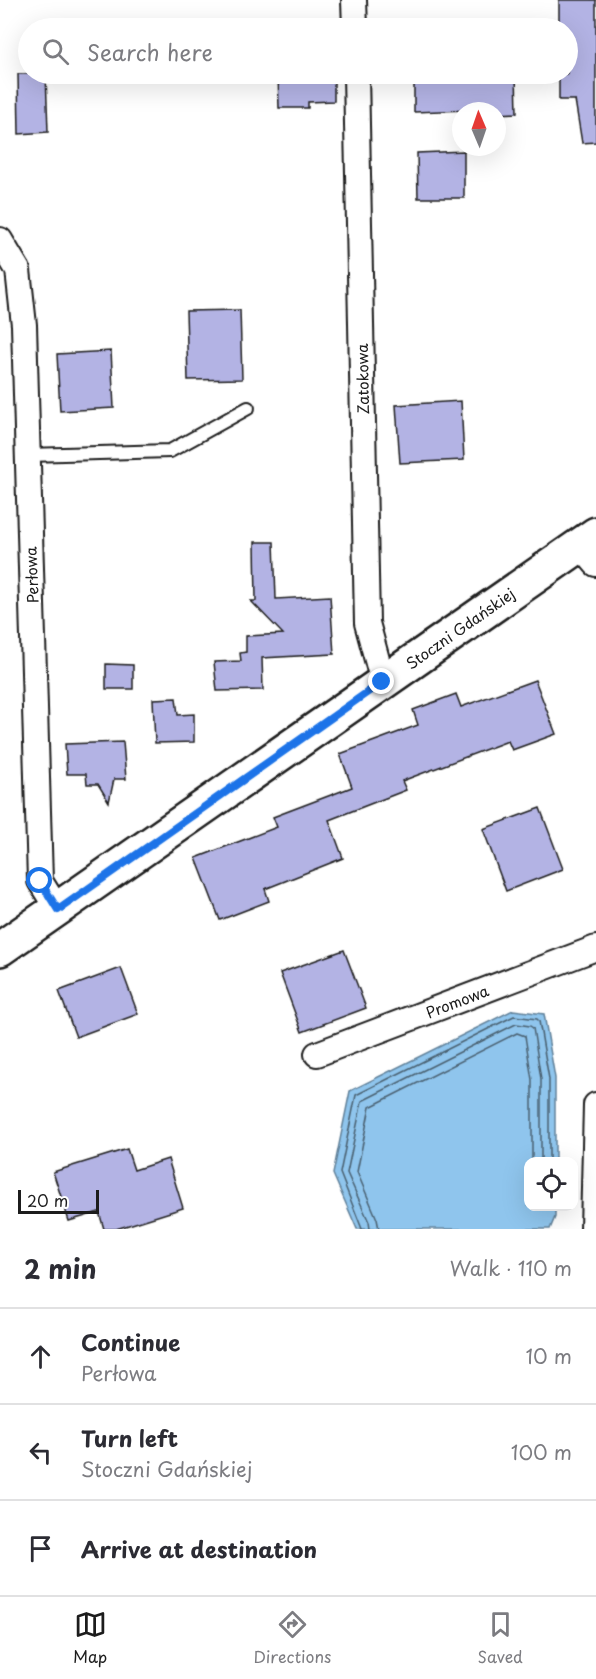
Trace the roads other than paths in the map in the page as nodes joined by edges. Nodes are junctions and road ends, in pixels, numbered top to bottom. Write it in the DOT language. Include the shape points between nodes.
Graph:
graph roads {
  1 [pos="354,0"];
  2 [pos="355,18"];
  3 [pos="356,84"];
  4 [pos="0,240"];
  5 [pos="248,408"];
  6 [pos="28,455"];
  7 [pos="591,548"];
  8 [pos="382,682"];
  9 [pos="58,910"];
  10 [pos="596,948"];
  11 [pos="0,949"];
  12 [pos="317,1054"];
  13 [pos="596,1105"];
  14 [pos="593,1229"];
  1 -- 2 [label="street"];
  3 -- 8 [label="street, Zatokowa" via="367,623"];
  4 -- 6 [label="street, Perłowa" via="18,270 24,325"];
  5 -- 6 [label="lane" via="170,451"];
  6 -- 9 [label="street, Perłowa" via="40,881"];
  7 -- 8 [label="street, Stoczni Gdańskiej"];
  8 -- 9 [label="street, Stoczni Gdańskiej"];
  9 -- 11 [label="street, Stoczni Gdańskiej"];
  10 -- 12 [label="street, Promowa"];
  13 -- 14 [label="street"];
}
